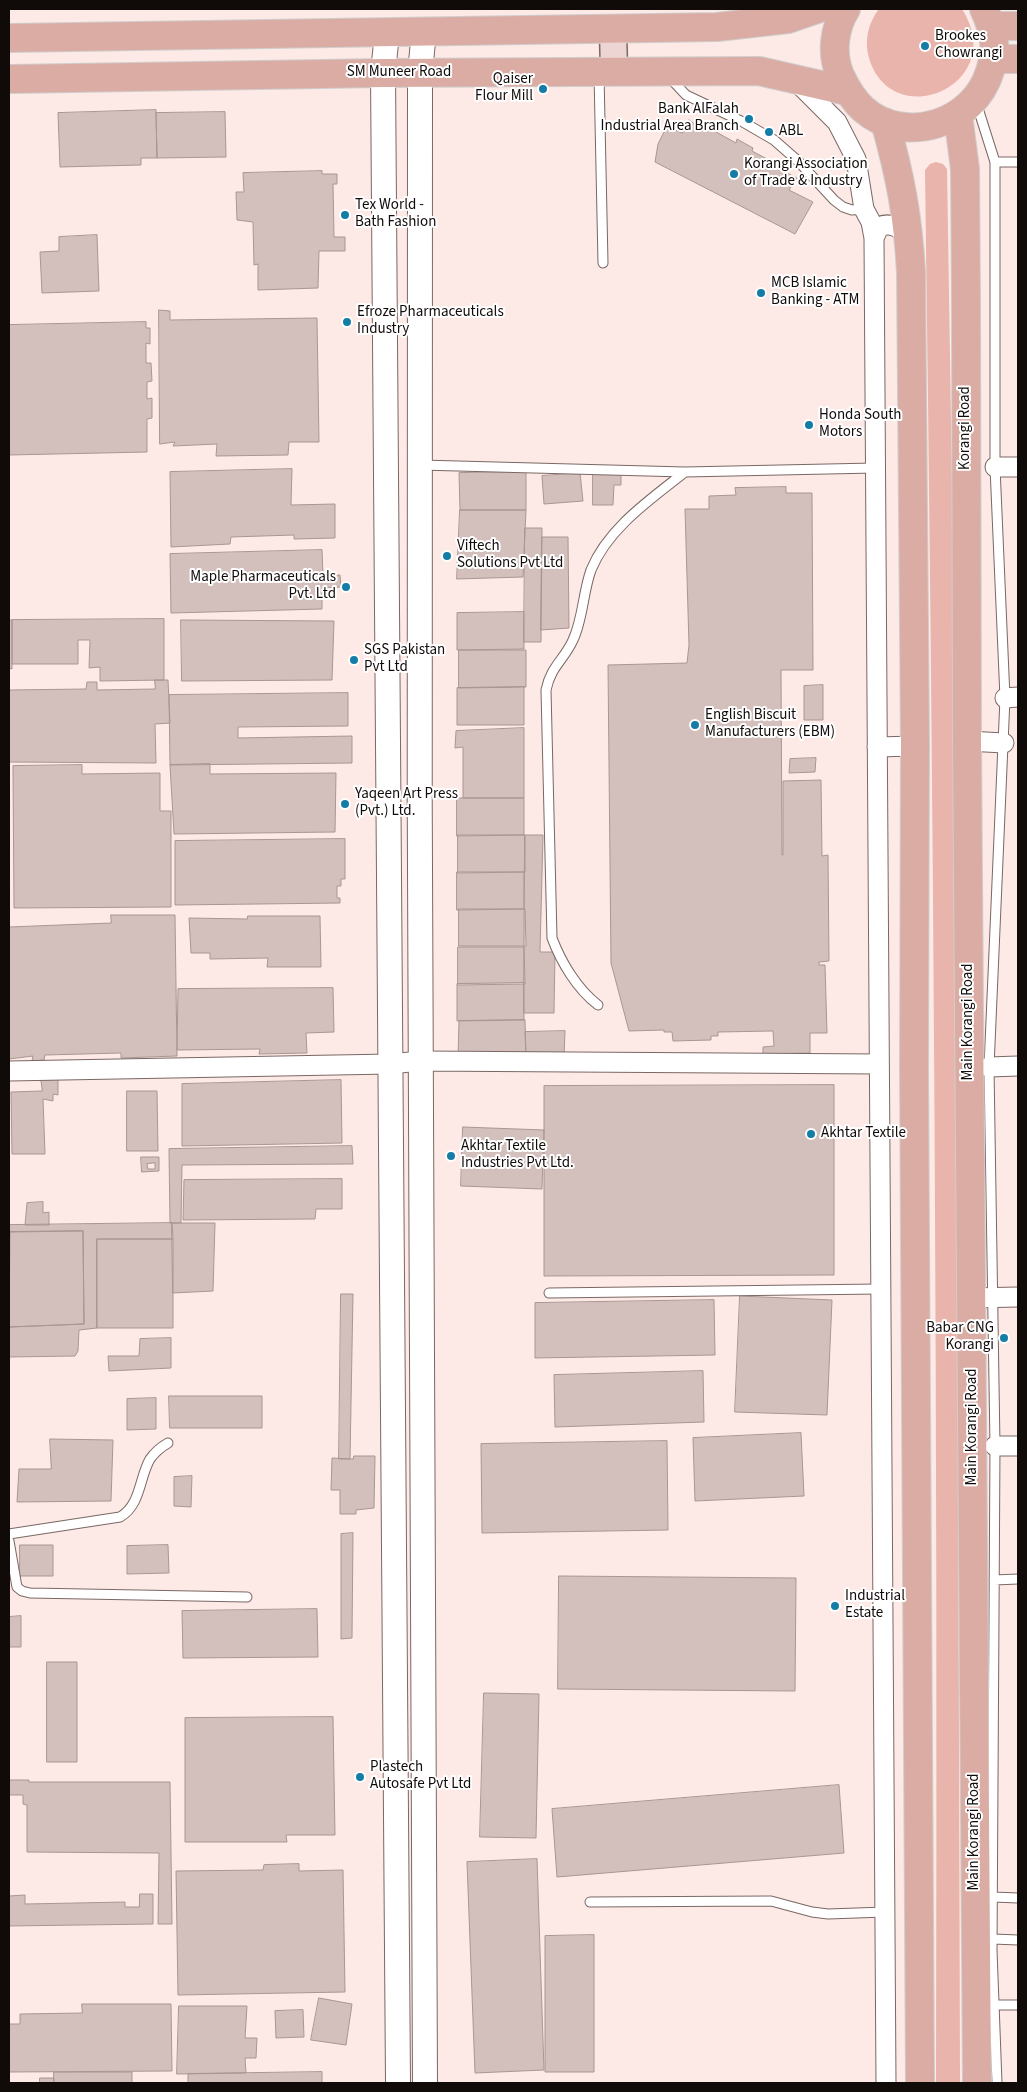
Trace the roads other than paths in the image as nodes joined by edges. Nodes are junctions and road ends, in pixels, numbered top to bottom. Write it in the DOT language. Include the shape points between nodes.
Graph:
graph roads {
  1 [pos="817,9"];
  2 [pos="846,9"];
  3 [pos="988,17"];
  4 [pos="1018,26"];
  5 [pos="612,30"];
  6 [pos="424,31"];
  7 [pos="387,33"];
  8 [pos="9,38"];
  9 [pos="1006,59"];
  10 [pos="663,70"];
  11 [pos="607,71"];
  12 [pos="383,72"];
  13 [pos="420,73"];
  14 [pos="792,77"];
  15 [pos="9,80"];
  16 [pos="847,91"];
  17 [pos="967,107"];
  18 [pos="885,122"];
  19 [pos="995,162"];
  20 [pos="1018,162"];
  21 [pos="864,209"];
  22 [pos="910,237"];
  23 [pos="874,238"];
  24 [pos="603,263"];
  25 [pos="386,438"];
  26 [pos="420,438"];
  27 [pos="419,466"];
  28 [pos="995,467"];
  29 [pos="1018,467"];
  30 [pos="875,468"];
  31 [pos="685,472"];
  32 [pos="1012,697"];
  33 [pos="967,741"];
  34 [pos="1004,743"];
  35 [pos="914,746"];
  36 [pos="877,747"];
  37 [pos="420,780"];
  38 [pos="388,782"];
  39 [pos="598,1005"];
  40 [pos="420,1062"];
  41 [pos="390,1064"];
  42 [pos="879,1064"];
  43 [pos="1018,1066"];
  44 [pos="989,1067"];
  45 [pos="9,1071"];
  46 [pos="880,1289"];
  47 [pos="548,1293"];
  48 [pos="1018,1297"];
  49 [pos="981,1298"];
  50 [pos="168,1442"];
  51 [pos="995,1446"];
  52 [pos="1018,1446"];
  53 [pos="9,1534"];
  54 [pos="9,1541"];
  55 [pos="1018,1579"];
  56 [pos="994,1580"];
  57 [pos="247,1597"];
  58 [pos="992,1897"];
  59 [pos="1018,1898"];
  60 [pos="590,1902"];
  61 [pos="885,1912"];
  62 [pos="992,1939"];
  63 [pos="1018,1940"];
  64 [pos="994,2005"];
  65 [pos="1018,2005"];
  66 [pos="398,2083"];
  67 [pos="424,2083"];
  68 [pos="886,2083"];
  69 [pos="920,2083"];
  70 [pos="977,2083"];
  71 [pos="997,2083"];
  1 -- 5 [label="main road" via="788,19 717,27"];
  2 -- 16 [label="main road" via="840,17 834,42 837,68"];
  3 -- 4 [label="main road"];
  3 -- 9 [label="main road" via="994,43"];
  5 -- 6 [label="main road"];
  5 -- 11 [label="main road"];
  6 -- 7 [label="main road"];
  6 -- 13 [label="street"];
  7 -- 8 [label="main road"];
  7 -- 12 [label="street"];
  9 -- 17 [label="main road"];
  10 -- 11 [label="main road, SM Muneer Road"];
  10 -- 14 [label="main road, SM Muneer Road" via="759,70"];
  10 -- 21 [label="lane" via="686,96 774,140 843,207"];
  11 -- 13 [label="main road, SM Muneer Road"];
  11 -- 24 [label="lane"];
  12 -- 13 [label="main road, SM Muneer Road"];
  12 -- 15 [label="main road, SM Muneer Road"];
  12 -- 25 [label="street"];
  13 -- 26 [label="street"];
  14 -- 16 [label="main road, SM Muneer Road"];
  14 -- 21 [label="street" via="837,122 856,159"];
  16 -- 18 [label="main road" via="864,110"];
  17 -- 18 [label="main road" via="935,125 910,128"];
  17 -- 19 [label="lane"];
  17 -- 33 [label="main road, Korangi Road" via="964,169"];
  18 -- 22 [label="main road" via="899,171"];
  19 -- 20 [label="lane"];
  19 -- 28 [label="lane"];
  21 -- 23 [label="street"];
  22 -- 23 [label="street" via="889,225 879,227"];
  22 -- 35 [label="main road"];
  23 -- 30 [label="street"];
  25 -- 26 [label="street"];
  25 -- 38 [label="street"];
  26 -- 27 [label="street"];
  27 -- 31 [label="lane"];
  27 -- 37 [label="street"];
  28 -- 29 [label="street"];
  28 -- 32 [label="lane"];
  30 -- 31 [label="lane"];
  30 -- 36 [label="street"];
  31 -- 39 [label="lane" via="619,528 601,549 591,571 574,640 555,666 546,690 552,938 585,995"];
  32 -- 34 [label="lane"];
  33 -- 34 [label="street"];
  33 -- 49 [label="main road, Main Korangi Road"];
  34 -- 44 [label="lane"];
  35 -- 36 [label="street"];
  35 -- 69 [label="main road"];
  36 -- 42 [label="street"];
  37 -- 38 [label="street"];
  37 -- 40 [label="street"];
  38 -- 41 [label="street"];
  40 -- 41 [label="street"];
  40 -- 42 [label="street"];
  40 -- 67 [label="street"];
  41 -- 45 [label="street"];
  41 -- 66 [label="street"];
  42 -- 46 [label="street"];
  43 -- 44 [label="street"];
  44 -- 49 [label="lane"];
  46 -- 47 [label="lane"];
  46 -- 61 [label="street"];
  48 -- 49 [label="street"];
  49 -- 51 [label="lane"];
  49 -- 70 [label="main road, Main Korangi Road"];
  50 -- 53 [label="lane" via="150,1459 135,1502 120,1517"];
  51 -- 52 [label="street"];
  51 -- 56 [label="lane"];
  54 -- 57 [label="lane" via="17,1587 30,1593"];
  55 -- 56 [label="lane"];
  56 -- 58 [label="lane"];
  58 -- 59 [label="lane"];
  58 -- 62 [label="lane"];
  60 -- 61 [label="lane" via="771,1901 828,1914"];
  61 -- 68 [label="street"];
  62 -- 63 [label="lane"];
  62 -- 64 [label="lane"];
  64 -- 65 [label="lane"];
  64 -- 71 [label="lane"];
}
